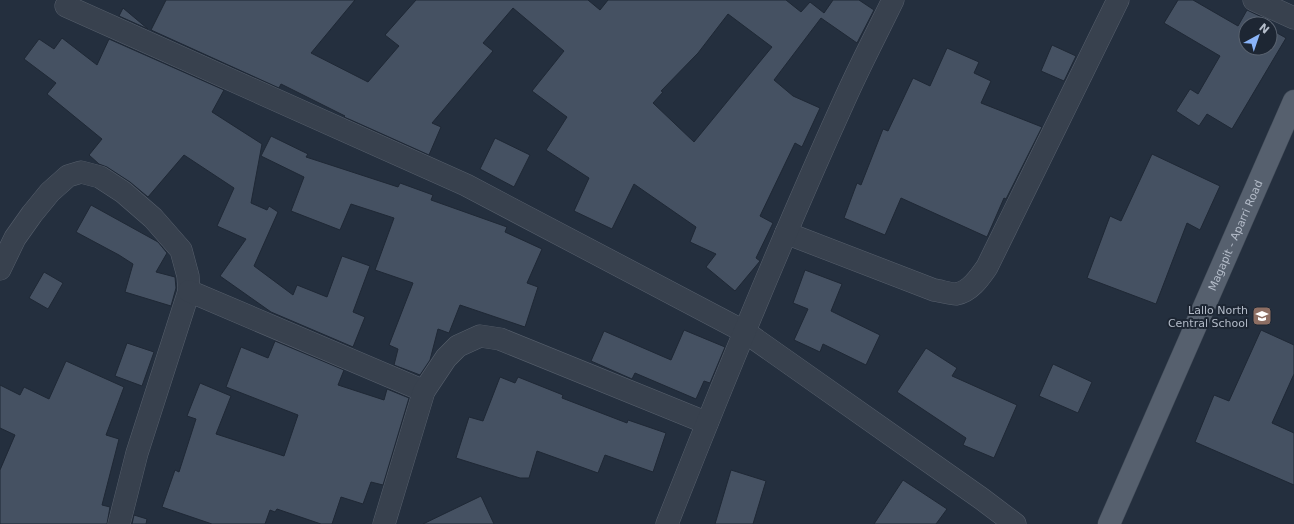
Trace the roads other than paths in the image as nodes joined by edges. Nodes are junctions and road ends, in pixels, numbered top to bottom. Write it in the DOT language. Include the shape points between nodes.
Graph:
graph roads {
  1 [pos="893,0"];
  2 [pos="1118,0"];
  3 [pos="1254,0"];
  4 [pos="66,6"];
  5 [pos="1294,18"];
  6 [pos="1294,101"];
  7 [pos="786,233"];
  8 [pos="0,269"];
  9 [pos="190,291"];
  10 [pos="745,332"];
  11 [pos="424,391"];
  12 [pos="707,423"];
  13 [pos="119,524"];
  14 [pos="384,524"];
  15 [pos="667,524"];
  16 [pos="1015,524"];
  17 [pos="1110,524"];
  1 -- 7 [label="street" via="845,99"];
  2 -- 7 [label="street" via="987,267 969,289 957,294 934,290"];
  3 -- 5 [label="street"];
  4 -- 10 [label="street" via="466,185"];
  6 -- 17 [label="main road, Magapit - Aparri Road"];
  7 -- 10 [label="street"];
  8 -- 9 [label="street" via="15,238 50,192 68,176 80,172 100,177 123,192 153,218 181,250"];
  9 -- 11 [label="street"];
  9 -- 13 [label="street" via="137,453"];
  10 -- 12 [label="street"];
  10 -- 16 [label="street"];
  11 -- 12 [label="street" via="446,358 458,346 480,336 500,339"];
  11 -- 14 [label="street"];
  12 -- 15 [label="street"];
}
